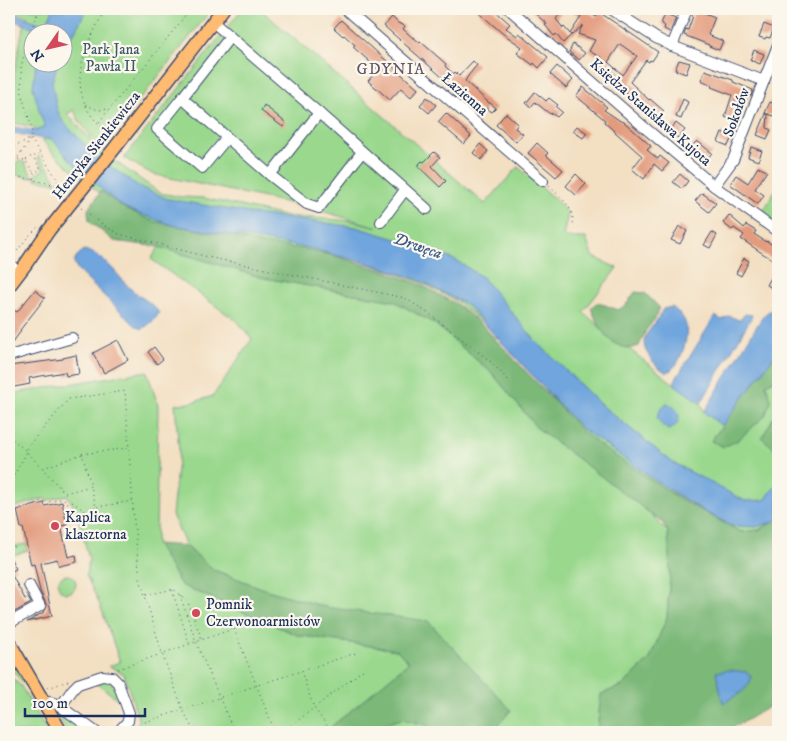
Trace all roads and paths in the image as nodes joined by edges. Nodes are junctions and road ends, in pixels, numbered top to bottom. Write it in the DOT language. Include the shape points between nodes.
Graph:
graph roads {
  1 [pos="28,9"];
  2 [pos="40,9"];
  3 [pos="87,9"];
  4 [pos="106,9"];
  5 [pos="129,9"];
  6 [pos="134,9"];
  7 [pos="180,9"];
  8 [pos="191,9"];
  9 [pos="223,9"];
  10 [pos="345,9"];
  11 [pos="509,9"];
  12 [pos="611,9"];
  13 [pos="687,9"];
  14 [pos="103,13"];
  15 [pos="37,16"];
  16 [pos="182,20"];
  17 [pos="213,22"];
  18 [pos="230,37"];
  19 [pos="778,45"];
  20 [pos="672,46"];
  21 [pos="764,81"];
  22 [pos="182,98"];
  23 [pos="86,105"];
  24 [pos="109,109"];
  25 [pos="319,113"];
  26 [pos="98,122"];
  27 [pos="112,135"];
  28 [pos="227,138"];
  29 [pos="30,139"];
  30 [pos="9,148"];
  31 [pos="362,152"];
  32 [pos="40,153"];
  33 [pos="33,158"];
  34 [pos="17,159"];
  35 [pos="25,160"];
  36 [pos="34,173"];
  37 [pos="10,175"];
  38 [pos="270,175"];
  39 [pos="33,180"];
  40 [pos="543,181"];
  41 [pos="58,183"];
  42 [pos="9,185"];
  43 [pos="714,186"];
  44 [pos="405,190"];
  45 [pos="73,195"];
  46 [pos="427,209"];
  47 [pos="381,222"];
  48 [pos="573,227"];
  49 [pos="49,230"];
  50 [pos="778,232"];
  51 [pos="10,268"];
  52 [pos="9,286"];
  53 [pos="72,338"];
  54 [pos="9,356"];
  55 [pos="509,381"];
  56 [pos="9,436"];
  57 [pos="129,448"];
  58 [pos="27,452"];
  59 [pos="82,454"];
  60 [pos="42,468"];
  61 [pos="9,484"];
  62 [pos="91,486"];
  63 [pos="132,501"];
  64 [pos="96,507"];
  65 [pos="9,512"];
  66 [pos="15,546"];
  67 [pos="9,549"];
  68 [pos="29,585"];
  69 [pos="172,590"];
  70 [pos="145,595"];
  71 [pos="180,595"];
  72 [pos="191,611"];
  73 [pos="186,613"];
  74 [pos="193,617"];
  75 [pos="188,619"];
  76 [pos="253,622"];
  77 [pos="9,623"];
  78 [pos="234,629"];
  79 [pos="202,640"];
  80 [pos="9,642"];
  81 [pos="196,642"];
  82 [pos="190,644"];
  83 [pos="359,652"];
  84 [pos="162,653"];
  85 [pos="368,666"];
  86 [pos="301,671"];
  87 [pos="112,677"];
  88 [pos="256,686"];
  89 [pos="220,698"];
  90 [pos="45,704"];
  91 [pos="61,706"];
  92 [pos="314,708"];
  93 [pos="183,710"];
  94 [pos="145,722"];
  95 [pos="233,728"];
  96 [pos="61,732"];
  97 [pos="96,732"];
  98 [pos="118,732"];
  99 [pos="194,732"];
  100 [pos="224,732"];
  101 [pos="234,732"];
  102 [pos="275,732"];
  103 [pos="283,732"];
  104 [pos="322,732"];
  1 -- 15 [label="path"];
  2 -- 15 [label="path"];
  3 -- 14 [label="path"];
  4 -- 14 [label="path"];
  5 -- 6 [label="path"];
  5 -- 14 [label="path"];
  7 -- 16 [label="path"];
  8 -- 16 [label="path"];
  9 -- 17 [label="main road, Henryka Sienkiewicza"];
  10 -- 40 [label="street, Łazienna"];
  11 -- 43 [label="street, Księdza Stanisława Kujota"];
  12 -- 20 [label="street"];
  13 -- 20 [label="street"];
  14 -- 23 [label="path" via="81,64 80,87"];
  15 -- 29 [label="path" via="22,67 22,96 32,128"];
  16 -- 24 [label="path"];
  17 -- 18 [label="street"];
  17 -- 45 [label="main road, Henryka Sienkiewicza" via="114,149"];
  18 -- 22 [label="street"];
  18 -- 25 [label="street"];
  19 -- 21 [label="street, Sokołów"];
  20 -- 21 [label="street"];
  21 -- 43 [label="street, Sokołów" via="733,160"];
  22 -- 28 [label="street"];
  22 -- 28 [label="street" via="157,129 202,168"];
  23 -- 24 [label="path" via="98,110"];
  23 -- 26 [label="path"];
  24 -- 26 [label="path"];
  25 -- 31 [label="street"];
  25 -- 38 [label="street"];
  26 -- 27 [label="path"];
  28 -- 38 [label="street"];
  29 -- 30 [label="path"];
  29 -- 32 [label="path"];
  29 -- 34 [label="path"];
  31 -- 38 [label="street" via="319,208 307,204"];
  31 -- 44 [label="street"];
  32 -- 33 [label="path"];
  32 -- 41 [label="path"];
  33 -- 35 [label="path"];
  33 -- 36 [label="path" via="41,169"];
  34 -- 35 [label="path"];
  34 -- 37 [label="path"];
  35 -- 36 [label="path"];
  36 -- 39 [label="path"];
  37 -- 39 [label="path"];
  37 -- 42 [label="path"];
  39 -- 41 [label="path"];
  40 -- 48 [label="path" via="570,209"];
  41 -- 45 [label="path"];
  43 -- 50 [label="street, Księdza Stanisława Kujota"];
  44 -- 46 [label="street"];
  44 -- 47 [label="street"];
  45 -- 49 [label="main road, Henryka Sienkiewicza"];
  45 -- 55 [label="path" via="80,207 119,234 212,258 405,298 490,361"];
  49 -- 51 [label="main road, Henryka Sienkiewicza"];
  49 -- 52 [label="main road, Henryka Sienkiewicza"];
  53 -- 54 [label="street"];
  56 -- 58 [label="path"];
  57 -- 58 [label="path" via="125,392 69,399 28,446"];
  57 -- 59 [label="path"];
  57 -- 63 [label="path"];
  58 -- 60 [label="path"];
  58 -- 61 [label="path"];
  59 -- 60 [label="path"];
  59 -- 62 [label="path"];
  60 -- 62 [label="path" via="65,493"];
  62 -- 64 [label="path"];
  63 -- 64 [label="path"];
  63 -- 70 [label="path" via="140,579"];
  64 -- 65 [label="path" via="85,511 64,500 42,501"];
  66 -- 67 [label="path"];
  68 -- 77 [label="street" via="40,606"];
  69 -- 70 [label="path"];
  69 -- 71 [label="path"];
  69 -- 82 [label="path"];
  70 -- 84 [label="path"];
  71 -- 72 [label="path" via="187,600"];
  71 -- 73 [label="path"];
  72 -- 73 [label="path"];
  72 -- 74 [label="path"];
  73 -- 75 [label="path"];
  74 -- 75 [label="path"];
  74 -- 79 [label="path"];
  75 -- 81 [label="path"];
  76 -- 78 [label="path"];
  78 -- 79 [label="path"];
  78 -- 88 [label="path"];
  79 -- 81 [label="path"];
  80 -- 90 [label="main road"];
  81 -- 82 [label="path"];
  81 -- 89 [label="path"];
  82 -- 84 [label="path"];
  83 -- 86 [label="path"];
  84 -- 87 [label="path" via="116,670"];
  84 -- 93 [label="path"];
  85 -- 92 [label="path"];
  86 -- 88 [label="path"];
  86 -- 92 [label="path"];
  87 -- 91 [label="street" via="102,676 78,684"];
  87 -- 98 [label="street" via="118,683 129,713 128,720"];
  88 -- 89 [label="path"];
  88 -- 102 [label="path"];
  89 -- 93 [label="path"];
  89 -- 95 [label="path"];
  90 -- 91 [label="street" via="53,702"];
  90 -- 96 [label="main road"];
  91 -- 97 [label="street"];
  92 -- 103 [label="path"];
  92 -- 104 [label="path" via="328,727"];
  93 -- 94 [label="path"];
  93 -- 99 [label="path"];
  95 -- 100 [label="path"];
  95 -- 101 [label="path"];
}
